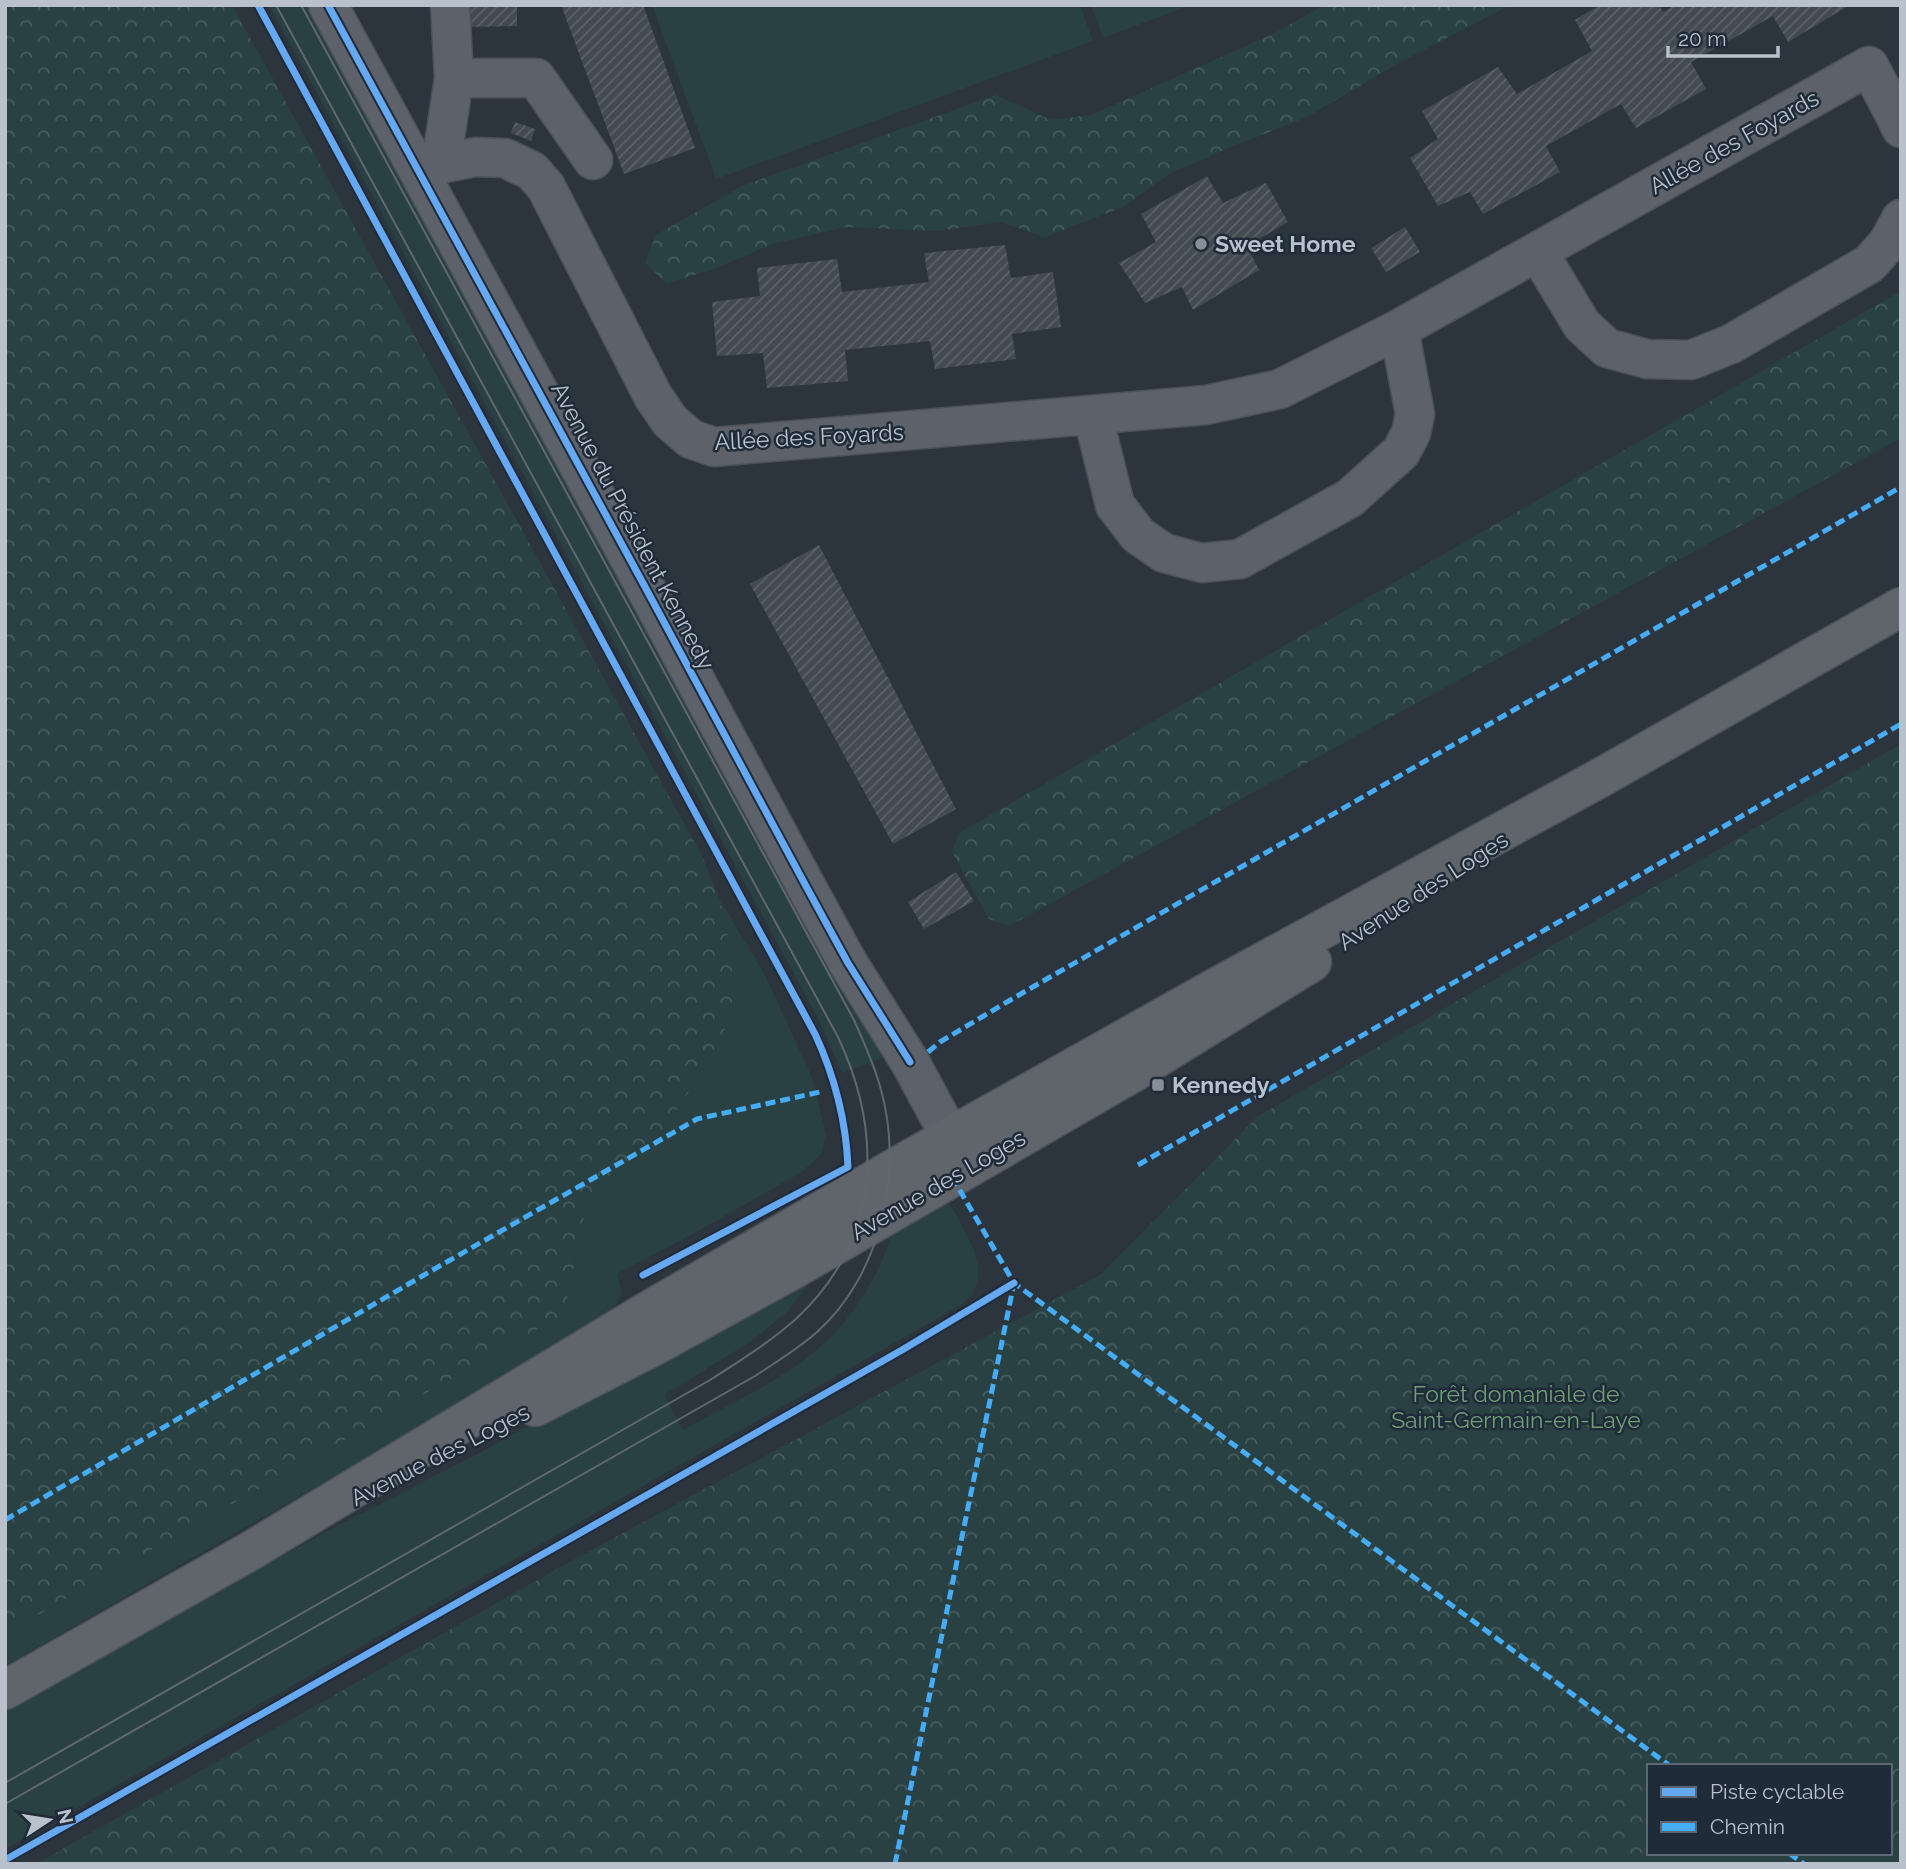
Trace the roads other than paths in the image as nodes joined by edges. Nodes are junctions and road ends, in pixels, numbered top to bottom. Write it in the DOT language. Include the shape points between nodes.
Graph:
graph roads {
  1 [pos="328,5"];
  2 [pos="450,5"];
  3 [pos="454,78"];
  4 [pos="1901,128"];
  5 [pos="593,160"];
  6 [pos="431,170"];
  7 [pos="1901,219"];
  8 [pos="1538,252"];
  9 [pos="1399,329"];
  10 [pos="1093,416"];
  11 [pos="1901,607"];
  12 [pos="958,1152"];
  13 [pos="5,1690"];
  1 -- 6 [label="street, Avenue du Président Kennedy"];
  2 -- 3 [label="street"];
  3 -- 5 [label="street" via="536,78"];
  3 -- 6 [label="street"];
  4 -- 8 [label="street, Allée des Foyards" via="1869,66"];
  6 -- 10 [label="street, Allée des Foyards" via="475,157 505,158 532,171 546,187 653,396 670,421 691,439 714,447"];
  6 -- 12 [label="street, Avenue du Président Kennedy" via="644,585 848,963 910,1062"];
  7 -- 8 [label="street" via="1888,243 1868,264 1731,344 1691,360 1647,359 1607,348 1582,325"];
  8 -- 9 [label="street, Allée des Foyards"];
  9 -- 10 [label="street, Allée des Foyards" via="1280,389 1206,405"];
  9 -- 10 [label="street" via="1415,414 1412,433 1401,452 1350,498 1240,559 1202,562 1164,553 1138,535 1115,505"];
  11 -- 12 [label="main road, Avenue des Loges" via="1227,981"];
  12 -- 13 [label="main road, Avenue des Loges" via="657,1306 252,1550"];
}
